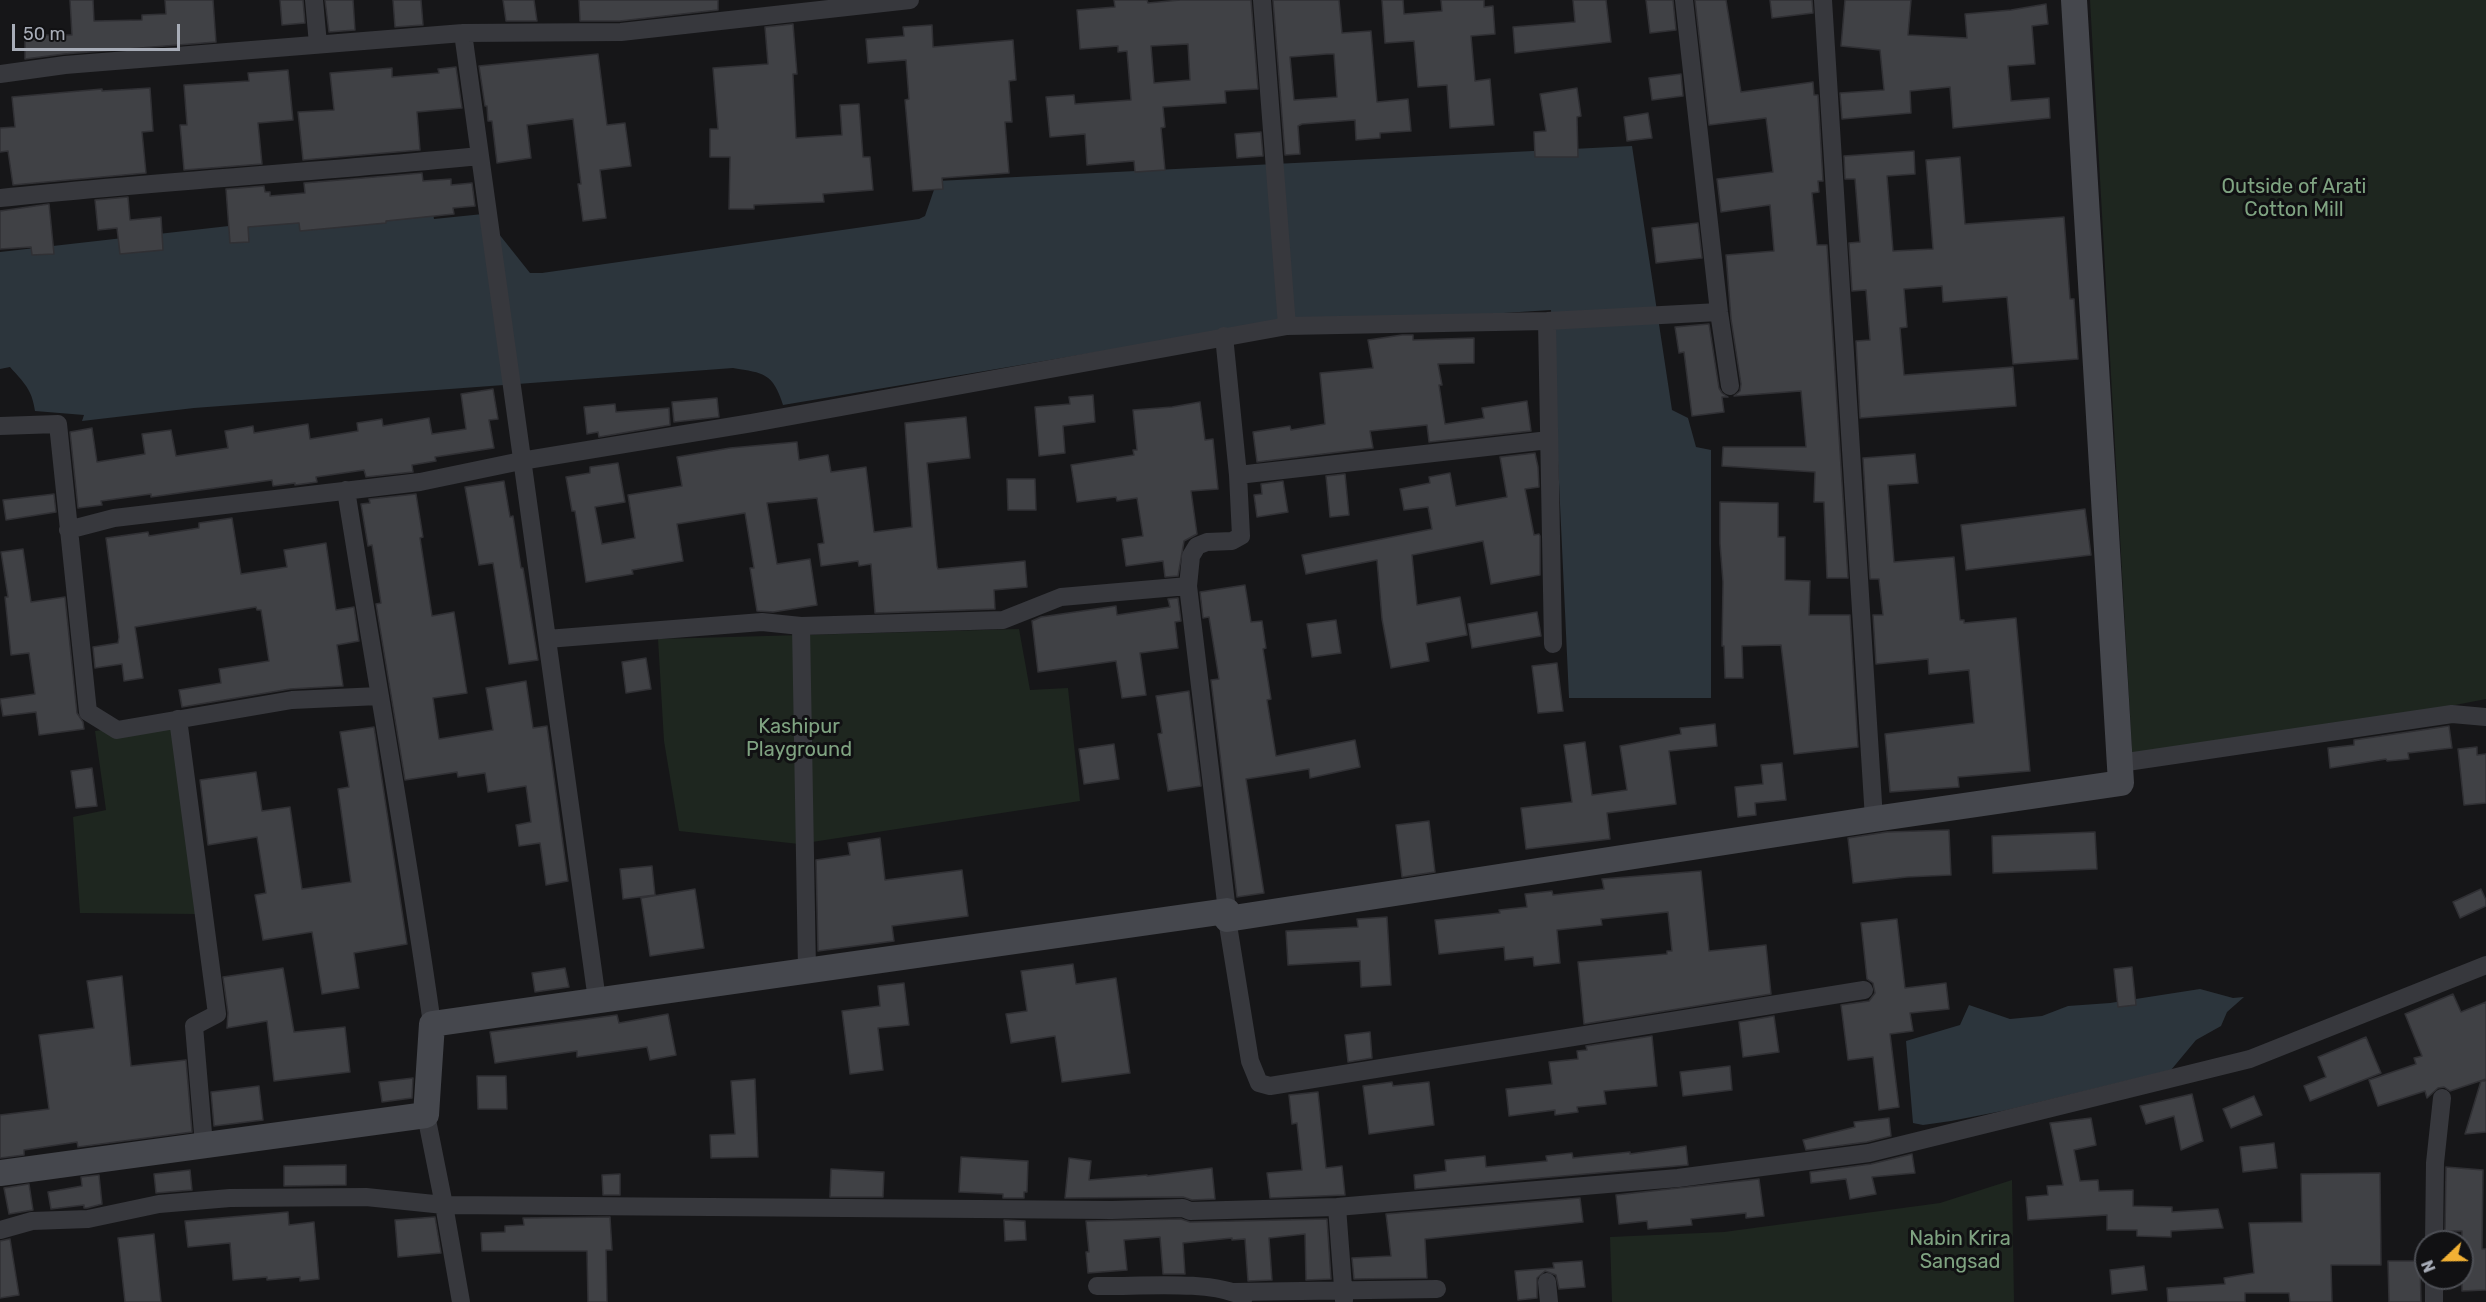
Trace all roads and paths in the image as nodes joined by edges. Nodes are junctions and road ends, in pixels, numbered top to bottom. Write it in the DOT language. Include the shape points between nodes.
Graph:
graph roads {
  1 [pos="314,0"];
  2 [pos="910,0"];
  3 [pos="1262,0"];
  4 [pos="1684,0"];
  5 [pos="1823,0"];
  6 [pos="2074,0"];
  7 [pos="463,33"];
  8 [pos="318,44"];
  9 [pos="0,74"];
  10 [pos="479,156"];
  11 [pos="0,198"];
  12 [pos="1719,312"];
  13 [pos="1547,321"];
  14 [pos="1287,326"];
  15 [pos="1224,336"];
  16 [pos="1730,386"];
  17 [pos="0,426"];
  18 [pos="1549,440"];
  19 [pos="521,461"];
  20 [pos="1238,475"];
  21 [pos="346,490"];
  22 [pos="68,530"];
  23 [pos="1188,586"];
  24 [pos="801,626"];
  25 [pos="547,639"];
  26 [pos="1553,644"];
  27 [pos="379,696"];
  28 [pos="2486,717"];
  29 [pos="178,719"];
  30 [pos="2120,763"];
  31 [pos="1874,819"];
  32 [pos="1227,915"];
  33 [pos="2486,965"];
  34 [pos="807,970"];
  35 [pos="1864,990"];
  36 [pos="597,1000"];
  37 [pos="432,1024"];
  38 [pos="2442,1098"];
  39 [pos="426,1115"];
  40 [pos="204,1145"];
  41 [pos="0,1173"];
  42 [pos="444,1206"];
  43 [pos="1337,1207"];
  44 [pos="0,1230"];
  45 [pos="2434,1230"];
  46 [pos="1547,1282"];
  47 [pos="1097,1286"];
  48 [pos="1437,1289"];
  49 [pos="1344,1296"];
  50 [pos="1242,1297"];
  51 [pos="461,1302"];
  52 [pos="1549,1302"];
  1 -- 8 [label="street"];
  2 -- 7 [label="street" via="621,32"];
  3 -- 14 [label="street"];
  4 -- 12 [label="street"];
  5 -- 31 [label="street"];
  6 -- 30 [label="street"];
  7 -- 8 [label="street"];
  7 -- 10 [label="street"];
  8 -- 9 [label="street"];
  10 -- 11 [label="street"];
  10 -- 19 [label="street"];
  12 -- 13 [label="street"];
  12 -- 16 [label="street"];
  13 -- 14 [label="street"];
  13 -- 18 [label="street"];
  14 -- 15 [label="street"];
  15 -- 19 [label="street" via="752,423"];
  15 -- 20 [label="street"];
  17 -- 22 [label="street" via="58,424"];
  18 -- 20 [label="street"];
  18 -- 26 [label="street"];
  19 -- 21 [label="street" via="420,482"];
  19 -- 25 [label="street"];
  20 -- 23 [label="street" via="1240,536 1233,541 1197,546 1191,556"];
  21 -- 22 [label="street" via="114,518"];
  21 -- 27 [label="street"];
  22 -- 29 [label="street" via="88,712 117,730"];
  23 -- 24 [label="street" via="1061,597 1004,620"];
  23 -- 32 [label="street"];
  24 -- 25 [label="street" via="762,622"];
  24 -- 34 [label="street"];
  25 -- 36 [label="street"];
  27 -- 29 [label="street" via="292,700"];
  27 -- 37 [label="street" via="413,887"];
  28 -- 30 [label="street" via="2452,714"];
  29 -- 40 [label="street" via="217,1014 194,1026"];
  30 -- 31 [label="street" via="2121,783"];
  31 -- 32 [label="street"];
  32 -- 34 [label="street"];
  32 -- 35 [label="street" via="1250,1060 1259,1083 1270,1086"];
  33 -- 43 [label="street" via="2250,1059 1869,1153 1678,1178"];
  34 -- 36 [label="street"];
  36 -- 37 [label="street"];
  37 -- 39 [label="street"];
  38 -- 45 [label="street" via="2435,1163"];
  39 -- 40 [label="street"];
  39 -- 42 [label="street"];
  40 -- 41 [label="street"];
  42 -- 43 [label="street" via="1191,1211"];
  42 -- 44 [label="street" via="366,1197 230,1198 159,1204 88,1219 32,1221"];
  42 -- 51 [label="street"];
  43 -- 49 [label="street"];
  46 -- 52 [label="street"];
  47 -- 50 [label="street" via="1203,1287"];
  48 -- 49 [label="street"];
  49 -- 50 [label="street"];
}
